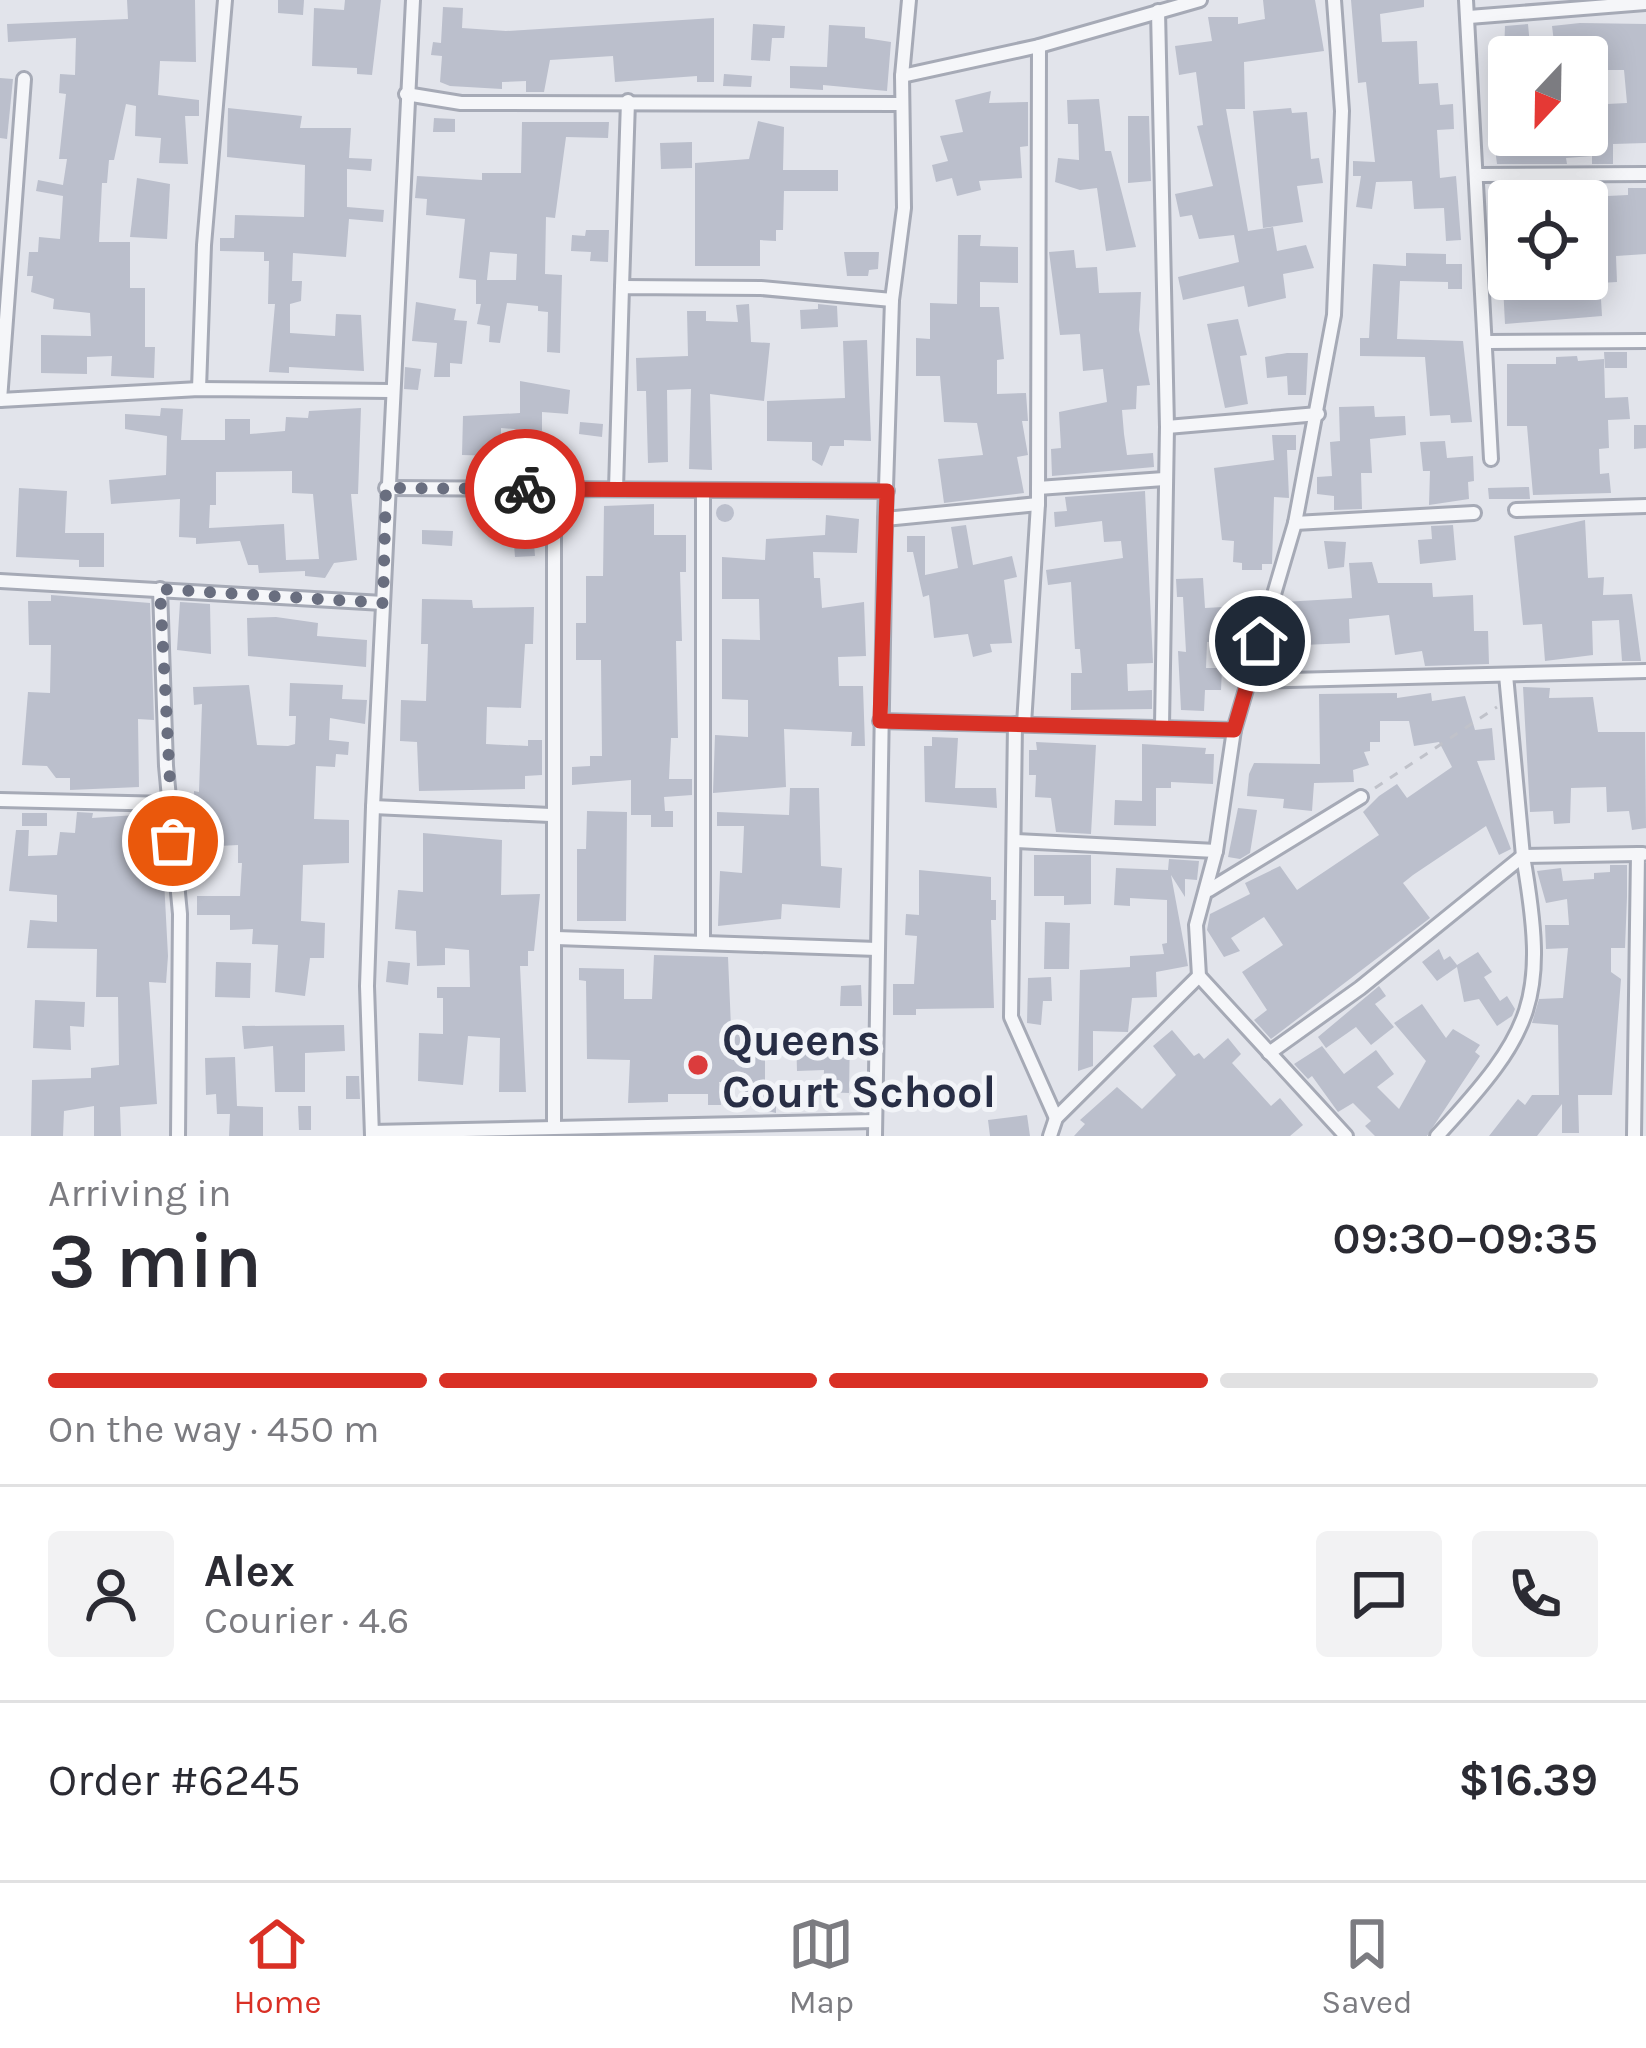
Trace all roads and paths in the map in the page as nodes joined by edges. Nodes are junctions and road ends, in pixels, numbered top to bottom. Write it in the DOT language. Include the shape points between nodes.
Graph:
graph roads {
  1 [pos="225,0"];
  2 [pos="413,0"];
  3 [pos="909,0"];
  4 [pos="1127,0"];
  5 [pos="1200,0"];
  6 [pos="1334,0"];
  7 [pos="1466,0"];
  8 [pos="1646,3"];
  9 [pos="1158,10"];
  10 [pos="1126,17"];
  11 [pos="1469,17"];
  12 [pos="1039,46"];
  13 [pos="902,76"];
  14 [pos="24,80"];
  15 [pos="406,94"];
  16 [pos="628,101"];
  17 [pos="902,104"];
  18 [pos="1646,174"];
  19 [pos="1480,175"];
  20 [pos="622,287"];
  21 [pos="892,300"];
  22 [pos="1646,341"];
  23 [pos="1487,342"];
  24 [pos="199,389"];
  25 [pos="390,391"];
  26 [pos="0,400"];
  27 [pos="1318,414"];
  28 [pos="1167,427"];
  29 [pos="1491,459"];
  30 [pos="1164,479"];
  31 [pos="386,488"];
  32 [pos="1038,488"];
  33 [pos="554,489"];
  34 [pos="616,489"];
  35 [pos="703,490"];
  36 [pos="887,491"];
  37 [pos="1038,504"];
  38 [pos="1646,506"];
  39 [pos="1516,510"];
  40 [pos="1474,513"];
  41 [pos="885,519"];
  42 [pos="1295,523"];
  43 [pos="0,581"];
  44 [pos="160,589"];
  45 [pos="383,603"];
  46 [pos="1646,671"];
  47 [pos="1506,675"];
  48 [pos="1249,681"];
  49 [pos="1508,700"];
  50 [pos="880,721"];
  51 [pos="1020,724"];
  52 [pos="1162,727"];
  53 [pos="1234,730"];
  54 [pos="1361,796"];
  55 [pos="0,800"];
  56 [pos="170,804"];
  57 [pos="373,807"];
  58 [pos="550,815"];
  59 [pos="1016,841"];
  60 [pos="1216,851"];
  61 [pos="1642,854"];
  62 [pos="1523,856"];
  63 [pos="1208,890"];
  64 [pos="556,938"];
  65 [pos="703,942"];
  66 [pos="877,949"];
  67 [pos="1199,976"];
  68 [pos="1269,1053"];
  69 [pos="1056,1118"];
  70 [pos="554,1126"];
  71 [pos="875,1129"];
  72 [pos="692,1130"];
  73 [pos="372,1134"];
  74 [pos="178,1136"];
  75 [pos="1050,1136"];
  76 [pos="1346,1136"];
  77 [pos="1437,1136"];
  78 [pos="1634,1136"];
  1 -- 24 [label="street"];
  2 -- 15 [label="street"];
  3 -- 13 [label="street"];
  4 -- 10 [label="street"];
  5 -- 9 [label="street"];
  6 -- 27 [label="street" via="1340,217"];
  7 -- 11 [label="street"];
  8 -- 11 [label="street"];
  9 -- 10 [label="street"];
  9 -- 28 [label="street"];
  10 -- 12 [label="street"];
  11 -- 19 [label="street"];
  12 -- 13 [label="street"];
  12 -- 32 [label="street"];
  13 -- 17 [label="street"];
  14 -- 26 [label="street"];
  15 -- 16 [label="street" via="461,103"];
  15 -- 25 [label="street"];
  16 -- 17 [label="street"];
  16 -- 20 [label="street"];
  17 -- 21 [label="street" via="904,208"];
  18 -- 19 [label="street"];
  19 -- 23 [label="street"];
  20 -- 21 [label="street" via="761,287"];
  20 -- 34 [label="street"];
  21 -- 36 [label="street"];
  22 -- 23 [label="street"];
  23 -- 29 [label="street"];
  24 -- 25 [label="street"];
  24 -- 26 [label="street"];
  25 -- 31 [label="street"];
  27 -- 28 [label="street"];
  27 -- 42 [label="street"];
  28 -- 30 [label="street"];
  30 -- 32 [label="street"];
  30 -- 52 [label="street"];
  31 -- 33 [label="street"];
  31 -- 45 [label="street"];
  32 -- 37 [label="street"];
  33 -- 34 [label="street"];
  33 -- 58 [label="street"];
  34 -- 35 [label="street"];
  35 -- 36 [label="street"];
  35 -- 65 [label="street"];
  36 -- 41 [label="street"];
  37 -- 41 [label="street"];
  37 -- 51 [label="street"];
  38 -- 39 [label="street"];
  40 -- 42 [label="street"];
  41 -- 50 [label="street"];
  42 -- 48 [label="street"];
  43 -- 44 [label="street"];
  44 -- 45 [label="street"];
  44 -- 56 [label="street"];
  45 -- 57 [label="street"];
  46 -- 47 [label="street"];
  47 -- 48 [label="street"];
  47 -- 49 [label="street"];
  48 -- 53 [label="street"];
  49 -- 54 [label="path"];
  49 -- 62 [label="street"];
  50 -- 51 [label="street"];
  50 -- 66 [label="street"];
  51 -- 52 [label="street"];
  51 -- 59 [label="street"];
  52 -- 53 [label="street"];
  53 -- 60 [label="street"];
  54 -- 63 [label="street"];
  55 -- 56 [label="street"];
  56 -- 74 [label="street" via="181,938"];
  57 -- 58 [label="street"];
  57 -- 73 [label="street"];
  58 -- 64 [label="street"];
  59 -- 60 [label="street"];
  59 -- 69 [label="street" via="1011,1017"];
  60 -- 63 [label="street"];
  61 -- 62 [label="street"];
  61 -- 78 [label="street"];
  62 -- 68 [label="street"];
  62 -- 77 [label="street" via="1537,941 1527,1017 1498,1070"];
  63 -- 67 [label="street" via="1196,925"];
  64 -- 65 [label="street"];
  64 -- 70 [label="street"];
  65 -- 66 [label="street"];
  66 -- 71 [label="street"];
  67 -- 68 [label="street"];
  67 -- 69 [label="street"];
  68 -- 76 [label="street"];
  69 -- 75 [label="street"];
  70 -- 72 [label="street"];
  70 -- 73 [label="street"];
  71 -- 72 [label="street"];
}
